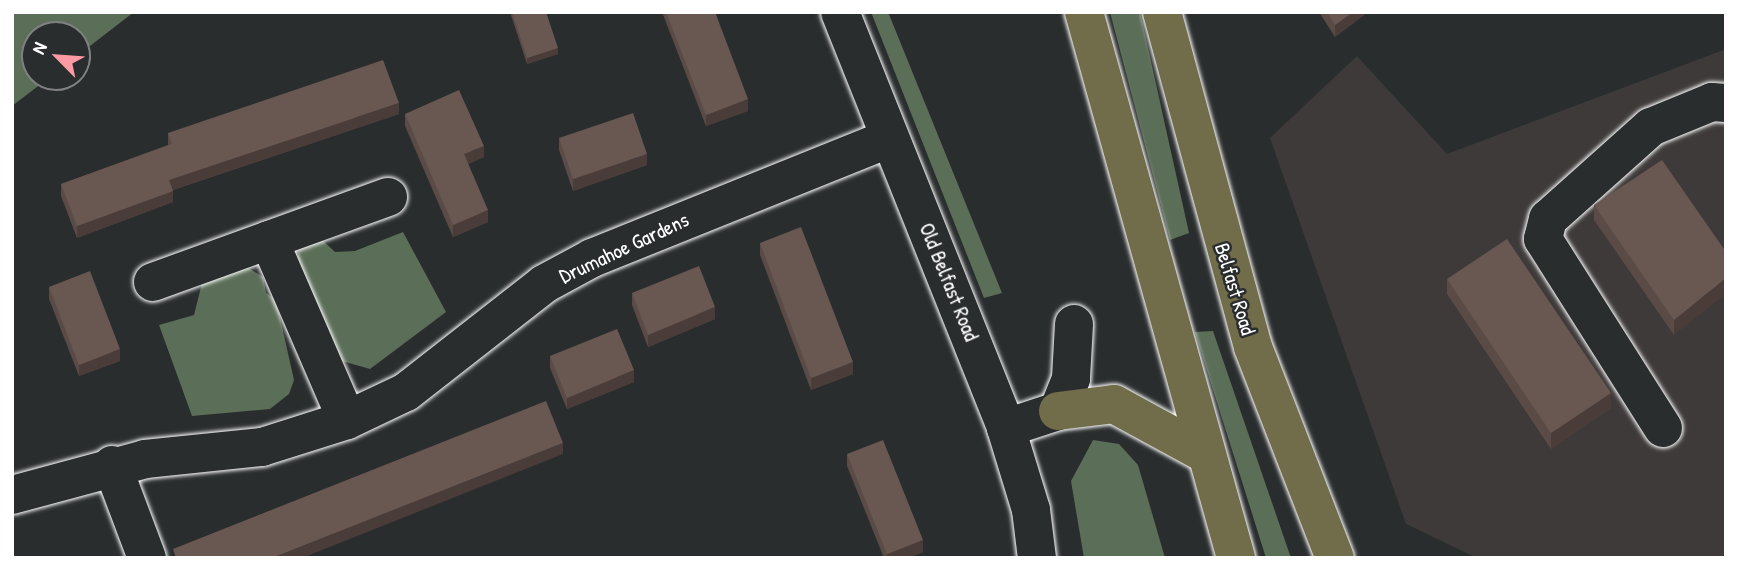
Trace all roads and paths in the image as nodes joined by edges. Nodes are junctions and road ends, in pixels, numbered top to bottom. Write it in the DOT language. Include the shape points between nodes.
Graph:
graph roads {
  1 [pos="840,12"];
  2 [pos="1084,12"];
  3 [pos="1162,12"];
  4 [pos="1726,103"];
  5 [pos="887,139"];
  6 [pos="388,197"];
  7 [pos="269,240"];
  8 [pos="153,282"];
  9 [pos="1074,324"];
  10 [pos="1058,411"];
  11 [pos="347,420"];
  12 [pos="1006,428"];
  13 [pos="1663,428"];
  14 [pos="1202,452"];
  15 [pos="112,465"];
  16 [pos="12,495"];
  17 [pos="147,558"];
  18 [pos="1037,558"];
  19 [pos="1236,558"];
  20 [pos="1335,558"];
  1 -- 5 [label="street, Old Belfast Road"];
  2 -- 14 [label="highway"];
  3 -- 20 [label="highway, Belfast Road" via="1253,347"];
  4 -- 13 [label="street" via="1712,102 1651,127 1548,219 1543,239"];
  5 -- 11 [label="street, Drumahoe Gardens" via="592,258 544,284 406,392"];
  5 -- 12 [label="street, Old Belfast Road"];
  6 -- 7 [label="street"];
  7 -- 8 [label="street"];
  7 -- 11 [label="street"];
  9 -- 10 [label="street" via="1071,378"];
  10 -- 12 [label="street"];
  10 -- 14 [label="highway" via="1114,404"];
  11 -- 15 [label="street, Drumahoe Gardens" via="262,447"];
  12 -- 18 [label="street, Old Belfast Road" via="1031,510"];
  14 -- 19 [label="highway"];
  15 -- 16 [label="street, Drumahoe Gardens"];
  15 -- 17 [label="street"];
}
